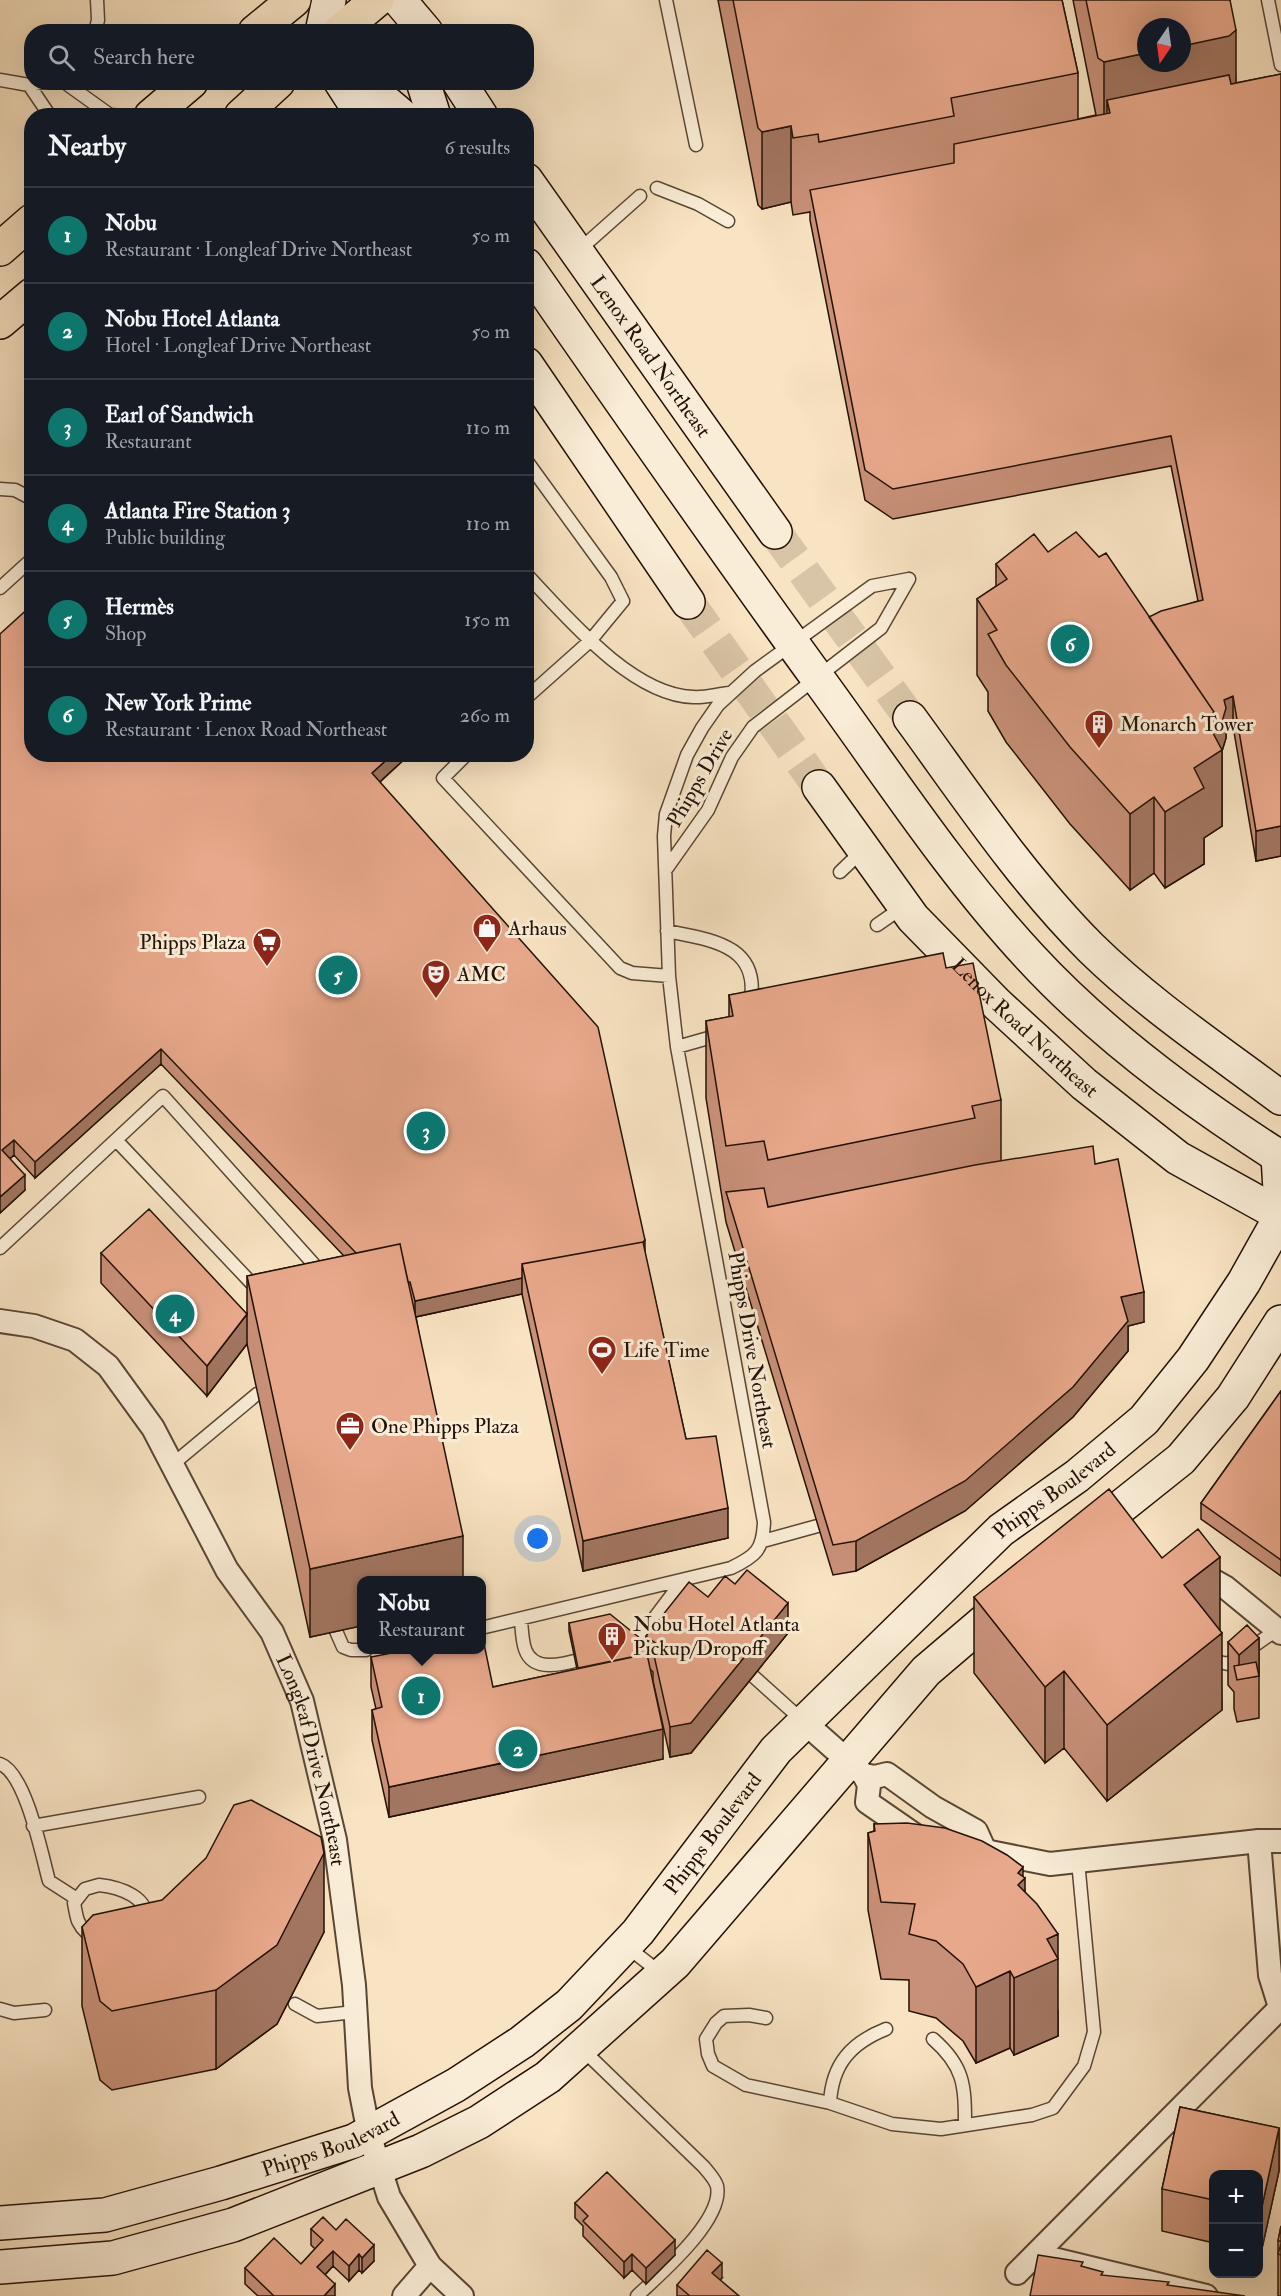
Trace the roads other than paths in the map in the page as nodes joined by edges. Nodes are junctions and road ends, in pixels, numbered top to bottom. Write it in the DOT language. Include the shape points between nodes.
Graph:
graph roads {
  1 [pos="97,0"];
  2 [pos="294,0"];
  3 [pos="329,0"];
  4 [pos="377,0"];
  5 [pos="394,0"];
  6 [pos="399,0"];
  7 [pos="666,0"];
  8 [pos="1268,0"];
  9 [pos="97,24"];
  10 [pos="265,24"];
  11 [pos="324,24"];
  12 [pos="348,24"];
  13 [pos="402,24"];
  14 [pos="419,24"];
  15 [pos="1281,65"];
  16 [pos="0,80"];
  17 [pos="24,84"];
  18 [pos="33,90"];
  19 [pos="75,90"];
  20 [pos="182,90"];
  21 [pos="269,90"];
  22 [pos="346,90"];
  23 [pos="371,90"];
  24 [pos="426,90"];
  25 [pos="464,90"];
  26 [pos="45,108"];
  27 [pos="100,108"];
  28 [pos="160,108"];
  29 [pos="250,108"];
  30 [pos="358,108"];
  31 [pos="393,108"];
  32 [pos="431,108"];
  33 [pos="475,108"];
  34 [pos="696,145"];
  35 [pos="657,188"];
  36 [pos="534,191"];
  37 [pos="640,196"];
  38 [pos="728,221"];
  39 [pos="24,228"];
  40 [pos="0,249"];
  41 [pos="577,252"];
  42 [pos="534,276"];
  43 [pos="24,302"];
  44 [pos="0,322"];
  45 [pos="534,376"];
  46 [pos="534,471"];
  47 [pos="0,489"];
  48 [pos="24,495"];
  49 [pos="775,532"];
  50 [pos="24,566"];
  51 [pos="534,582"];
  52 [pos="0,588"];
  53 [pos="688,602"];
  54 [pos="590,640"];
  55 [pos="792,644"];
  56 [pos="818,679"];
  57 [pos="534,691"];
  58 [pos="729,693"];
  59 [pos="910,718"];
  60 [pos="459,762"];
  61 [pos="819,788"];
  62 [pos="667,868"];
  63 [pos="904,906"];
  64 [pos="877,924"];
  65 [pos="667,931"];
  66 [pos="669,976"];
  67 [pos="742,1018"];
  68 [pos="728,1030"];
  69 [pos="677,1047"];
  70 [pos="1281,1098"];
  71 [pos="117,1141"];
  72 [pos="1279,1155"];
  73 [pos="1281,1207"];
  74 [pos="1281,1215"];
  75 [pos="0,1248"];
  76 [pos="311,1278"];
  77 [pos="268,1302"];
  78 [pos="0,1320"];
  79 [pos="1281,1322"];
  80 [pos="257,1394"];
  81 [pos="173,1464"];
  82 [pos="846,1518"];
  83 [pos="763,1541"];
  84 [pos="1060,1555"];
  85 [pos="1192,1573"];
  86 [pos="683,1580"];
  87 [pos="1025,1586"];
  88 [pos="634,1593"];
  89 [pos="656,1614"];
  90 [pos="521,1621"];
  91 [pos="486,1627"];
  92 [pos="336,1631"];
  93 [pos="1279,1631"];
  94 [pos="1201,1649"];
  95 [pos="357,1650"];
  96 [pos="753,1676"];
  97 [pos="804,1722"];
  98 [pos="0,1764"];
  99 [pos="857,1769"];
  100 [pos="198,1797"];
  101 [pos="33,1827"];
  102 [pos="1270,1841"];
  103 [pos="985,1851"];
  104 [pos="1078,1861"];
  105 [pos="77,1899"];
  106 [pos="625,1945"];
  107 [pos="663,1974"];
  108 [pos="295,2004"];
  109 [pos="1281,2007"];
  110 [pos="0,2009"];
  111 [pos="45,2010"];
  112 [pos="355,2012"];
  113 [pos="766,2018"];
  114 [pos="886,2029"];
  115 [pos="933,2039"];
  116 [pos="582,2049"];
  117 [pos="830,2103"];
  118 [pos="964,2125"];
  119 [pos="369,2134"];
  120 [pos="379,2168"];
  121 [pos="0,2223"];
  122 [pos="1035,2255"];
  123 [pos="430,2266"];
  124 [pos="0,2267"];
  125 [pos="1017,2273"];
  126 [pos="404,2296"];
  127 [pos="462,2296"];
  128 [pos="637,2296"];
  129 [pos="1206,2296"];
  1 -- 9 [label="lane"];
  2 -- 10 [label="highway"];
  3 -- 11 [label="main road"];
  4 -- 12 [label="highway"];
  5 -- 13 [label="main road"];
  6 -- 14 [label="main road"];
  7 -- 34 [label="lane"];
  8 -- 15 [label="lane"];
  16 -- 17 [label="lane"];
  18 -- 26 [label="lane"];
  19 -- 27 [label="lane"];
  20 -- 28 [label="highway"];
  21 -- 29 [label="highway"];
  22 -- 30 [label="main road"];
  23 -- 31 [label="main road"];
  24 -- 32 [label="main road"];
  25 -- 33 [label="main road"];
  35 -- 38 [label="lane"];
  36 -- 41 [label="main road, Lenox Road Northeast"];
  37 -- 41 [label="lane"];
  39 -- 40 [label="highway"];
  41 -- 49 [label="main road, Lenox Road Northeast"];
  42 -- 55 [label="main road"];
  43 -- 44 [label="highway"];
  45 -- 53 [label="main road"];
  46 -- 54 [label="lane" via="623,600"];
  47 -- 48 [label="lane"];
  50 -- 52 [label="lane"];
  51 -- 54 [label="lane"];
  54 -- 57 [label="lane"];
  54 -- 58 [label="lane" via="621,667 665,690 692,698"];
  55 -- 56 [label="main road"];
  55 -- 56 [label="lane, Phipps Drive" via="872,586 909,579 882,628"];
  55 -- 58 [label="lane, Phipps Drive"];
  56 -- 62 [label="lane, Phipps Drive" via="753,727 732,757 708,810"];
  56 -- 72 [label="main road" via="974,893 1031,958 1101,1025 1161,1073 1223,1121"];
  58 -- 62 [label="lane, Phipps Drive" via="702,728 675,786 666,814"];
  59 -- 70 [label="main road" via="1016,862 1091,948"];
  60 -- 66 [label="lane" via="442,778 620,968 632,973"];
  61 -- 63 [label="main road, Lenox Road Northeast" via="851,861"];
  62 -- 65 [label="lane, Phipps Drive Northeast"];
  63 -- 64 [label="lane"];
  63 -- 74 [label="main road, Lenox Road Northeast" via="997,1004 1084,1084 1178,1158"];
  65 -- 66 [label="lane, Phipps Drive Northeast"];
  65 -- 67 [label="lane" via="716,940 735,951 749,968 753,989 749,1010"];
  66 -- 69 [label="lane, Phipps Drive Northeast"];
  68 -- 69 [label="lane"];
  69 -- 83 [label="lane, Phipps Drive Northeast" via="764,1522"];
  71 -- 75 [label="lane"];
  71 -- 76 [label="lane" via="163,1096 320,1270"];
  71 -- 77 [label="lane"];
  72 -- 73 [label="main road"];
  74 -- 97 [label="main road, Phipps Boulevard" via="1200,1349 1144,1420 1077,1476 1001,1530"];
  78 -- 81 [label="street, Longleaf Drive Northeast" via="75,1340 108,1366 153,1428"];
  79 -- 84 [label="main road" via="1233,1397 1181,1459"];
  80 -- 81 [label="lane"];
  81 -- 112 [label="street, Longleaf Drive Northeast" via="227,1570 272,1632 302,1701 334,1840"];
  82 -- 83 [label="lane"];
  83 -- 86 [label="lane" via="747,1561"];
  85 -- 93 [label="street" via="1225,1587"];
  86 -- 88 [label="lane"];
  86 -- 89 [label="lane"];
  87 -- 99 [label="main road, Phipps Boulevard" via="926,1671"];
  88 -- 89 [label="lane" via="656,1600"];
  88 -- 90 [label="lane"];
  89 -- 90 [label="lane" via="637,1641 624,1651 554,1666 535,1662 525,1651"];
  90 -- 91 [label="lane"];
  92 -- 95 [label="lane" via="343,1647"];
  93 -- 94 [label="lane" via="1228,1664 1215,1661"];
  96 -- 97 [label="lane"];
  97 -- 99 [label="street"];
  97 -- 106 [label="main road, Phipps Boulevard" via="765,1762"];
  98 -- 101 [label="lane" via="23,1790"];
  99 -- 103 [label="street" via="875,1777 887,1774 976,1831"];
  99 -- 103 [label="street" via="869,1785 867,1802 913,1835 950,1854"];
  99 -- 107 [label="main road, Phipps Boulevard"];
  100 -- 101 [label="lane"];
  101 -- 105 [label="lane" via="49,1881"];
  102 -- 104 [label="street"];
  102 -- 109 [label="street" via="1270,1975"];
  103 -- 104 [label="street" via="1050,1864"];
  104 -- 118 [label="lane" via="1094,2031 1084,2066 1053,2108"];
  105 -- 105 [label="lane" via="77,1920 100,1942 117,1946 132,1943 142,1933 147,1919 132,1894 99,1885 85,1889"];
  106 -- 107 [label="lane"];
  106 -- 119 [label="main road, Phipps Boulevard" via="569,2005 522,2042"];
  107 -- 116 [label="main road, Phipps Boulevard"];
  108 -- 112 [label="lane" via="317,2016"];
  109 -- 122 [label="street"];
  110 -- 111 [label="lane" via="14,2013"];
  112 -- 119 [label="street, Longleaf Drive Northeast" via="360,2088"];
  113 -- 117 [label="lane" via="724,2016 716,2023 706,2039 713,2066 746,2085"];
  114 -- 117 [label="lane" via="866,2037 848,2051 835,2071"];
  115 -- 118 [label="lane" via="951,2055 962,2075"];
  116 -- 120 [label="main road, Phipps Boulevard" via="548,2078 479,2122"];
  116 -- 128 [label="lane" via="717,2184 715,2210 680,2254"];
  117 -- 118 [label="lane" via="892,2124 940,2129"];
  119 -- 120 [label="street, Longleaf Drive Northeast"];
  119 -- 121 [label="main road, Phipps Boulevard" via="221,2183 105,2215"];
  120 -- 123 [label="street, Longleaf Drive Northeast" via="389,2197"];
  120 -- 124 [label="main road, Phipps Boulevard" via="234,2225 113,2258"];
  122 -- 125 [label="street"];
  122 -- 129 [label="street"];
  123 -- 126 [label="street"];
  123 -- 127 [label="street, Longleaf Drive Northeast"];
}
